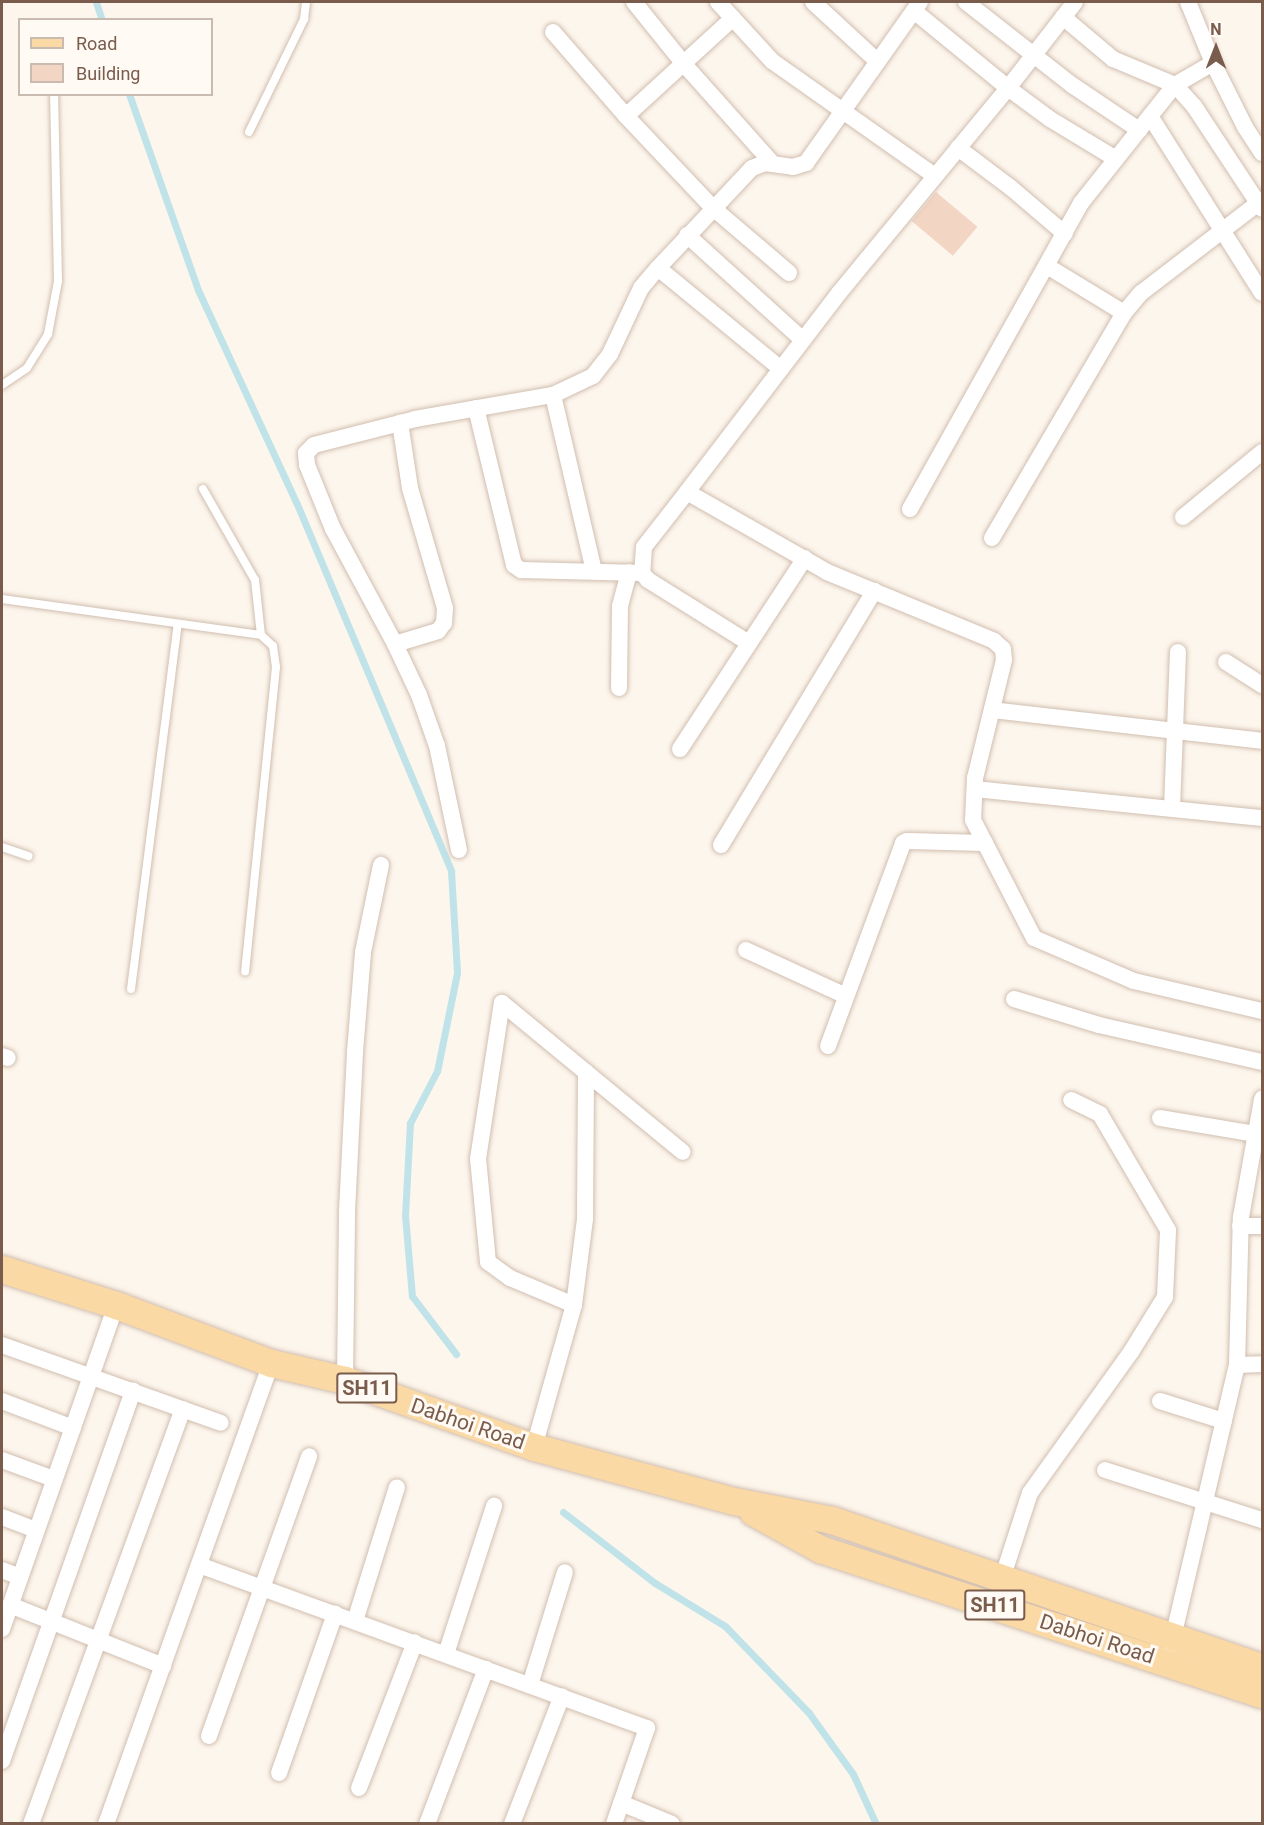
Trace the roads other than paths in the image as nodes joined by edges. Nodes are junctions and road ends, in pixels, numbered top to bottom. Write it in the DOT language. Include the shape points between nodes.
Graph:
graph roads {
  1 [pos="306,2"];
  2 [pos="634,2"];
  3 [pos="718,2"];
  4 [pos="813,2"];
  5 [pos="966,2"];
  6 [pos="1075,2"];
  7 [pos="1188,2"];
  8 [pos="917,6"];
  9 [pos="1063,17"];
  10 [pos="733,18"];
  11 [pos="553,32"];
  12 [pos="1034,53"];
  13 [pos="878,62"];
  14 [pos="683,63"];
  15 [pos="1213,63"];
  16 [pos="1175,85"];
  17 [pos="1008,88"];
  18 [pos="54,96"];
  19 [pos="843,109"];
  20 [pos="626,116"];
  21 [pos="1150,116"];
  22 [pos="1139,130"];
  23 [pos="249,132"];
  24 [pos="958,148"];
  25 [pos="1263,153"];
  26 [pos="1116,159"];
  27 [pos="773,164"];
  28 [pos="935,176"];
  29 [pos="1261,204"];
  30 [pos="713,208"];
  31 [pos="1225,230"];
  32 [pos="1065,234"];
  33 [pos="687,235"];
  34 [pos="1047,266"];
  35 [pos="658,268"];
  36 [pos="789,273"];
  37 [pos="1263,293"];
  38 [pos="1124,313"];
  39 [pos="803,340"];
  40 [pos="780,369"];
  41 [pos="2,385"];
  42 [pos="553,395"];
  43 [pos="476,408"];
  44 [pos="400,423"];
  45 [pos="1263,452"];
  46 [pos="203,489"];
  47 [pos="687,492"];
  48 [pos="910,509"];
  49 [pos="1183,517"];
  50 [pos="992,538"];
  51 [pos="805,558"];
  52 [pos="594,571"];
  53 [pos="635,572"];
  54 [pos="874,591"];
  55 [pos="2,598"];
  56 [pos="177,624"];
  57 [pos="261,635"];
  58 [pos="749,643"];
  59 [pos="395,644"];
  60 [pos="1178,652"];
  61 [pos="1226,662"];
  62 [pos="1263,685"];
  63 [pos="619,688"];
  64 [pos="992,710"];
  65 [pos="1176,733"];
  66 [pos="1263,741"];
  67 [pos="680,749"];
  68 [pos="975,789"];
  69 [pos="1172,808"];
  70 [pos="1263,818"];
  71 [pos="985,843"];
  72 [pos="720,845"];
  73 [pos="2,847"];
  74 [pos="459,850"];
  75 [pos="28,856"];
  76 [pos="381,865"];
  77 [pos="746,950"];
  78 [pos="245,971"];
  79 [pos="131,989"];
  80 [pos="846,996"];
  81 [pos="1014,999"];
  82 [pos="1263,1011"];
  83 [pos="828,1047"];
  84 [pos="1263,1062"];
  85 [pos="586,1072"];
  86 [pos="1263,1099"];
  87 [pos="1071,1100"];
  88 [pos="1160,1118"];
  89 [pos="1256,1134"];
  90 [pos="682,1152"];
  91 [pos="1257,1157"];
  92 [pos="1240,1226"];
  93 [pos="1263,1226"];
  94 [pos="2,1269"];
  95 [pos="116,1305"];
  96 [pos="574,1305"];
  97 [pos="2,1345"];
  98 [pos="271,1363"];
  99 [pos="1263,1364"];
  100 [pos="1237,1365"];
  101 [pos="91,1375"];
  102 [pos="345,1380"];
  103 [pos="133,1391"];
  104 [pos="2,1401"];
  105 [pos="1160,1401"];
  106 [pos="183,1409"];
  107 [pos="1224,1421"];
  108 [pos="220,1424"];
  109 [pos="73,1428"];
  110 [pos="534,1447"];
  111 [pos="309,1456"];
  112 [pos="2,1460"];
  113 [pos="1105,1470"];
  114 [pos="54,1479"];
  115 [pos="397,1487"];
  116 [pos="734,1501"];
  117 [pos="1205,1502"];
  118 [pos="494,1506"];
  119 [pos="2,1516"];
  120 [pos="1263,1520"];
  121 [pos="36,1530"];
  122 [pos="198,1566"];
  123 [pos="2,1570"];
  124 [pos="565,1572"];
  125 [pos="20,1577"];
  126 [pos="1002,1579"];
  127 [pos="263,1587"];
  128 [pos="10,1605"];
  129 [pos="335,1614"];
  130 [pos="51,1621"];
  131 [pos="355,1621"];
  132 [pos="2,1629"];
  133 [pos="99,1641"];
  134 [pos="415,1642"];
  135 [pos="1170,1649"];
  136 [pos="446,1654"];
  137 [pos="163,1666"];
  138 [pos="1263,1667"];
  139 [pos="486,1669"];
  140 [pos="530,1685"];
  141 [pos="1263,1695"];
  142 [pos="562,1696"];
  143 [pos="209,1736"];
  144 [pos="2,1761"];
  145 [pos="279,1773"];
  146 [pos="359,1788"];
  147 [pos="621,1803"];
  148 [pos="110,1822"];
  149 [pos="32,1824"];
  150 [pos="427,1824"];
  151 [pos="512,1824"];
  152 [pos="614,1824"];
  153 [pos="672,1824"];
  1 -- 23 [label="lane" via="304,19"];
  2 -- 14 [label="street"];
  3 -- 10 [label="street"];
  4 -- 13 [label="street"];
  5 -- 12 [label="street"];
  6 -- 9 [label="street"];
  7 -- 15 [label="street"];
  8 -- 13 [label="street"];
  8 -- 17 [label="street"];
  9 -- 12 [label="street"];
  9 -- 16 [label="street" via="1113,59"];
  10 -- 14 [label="street"];
  10 -- 19 [label="street" via="772,61"];
  11 -- 20 [label="street"];
  12 -- 17 [label="street"];
  12 -- 22 [label="street" via="1072,85"];
  13 -- 19 [label="street"];
  14 -- 20 [label="street"];
  14 -- 27 [label="street"];
  15 -- 16 [label="street"];
  15 -- 25 [label="street" via="1245,127"];
  16 -- 21 [label="street"];
  16 -- 29 [label="street" via="1194,106"];
  17 -- 24 [label="street"];
  17 -- 26 [label="street"];
  18 -- 41 [label="lane" via="57,281 48,334 27,368"];
  19 -- 27 [label="street" via="806,163 793,167"];
  19 -- 28 [label="street"];
  20 -- 30 [label="street"];
  21 -- 22 [label="street"];
  21 -- 31 [label="street"];
  22 -- 26 [label="street"];
  24 -- 28 [label="street"];
  24 -- 32 [label="street"];
  26 -- 32 [label="street" via="1081,203"];
  27 -- 30 [label="street" via="752,168"];
  28 -- 39 [label="street"];
  29 -- 31 [label="street"];
  30 -- 33 [label="street"];
  30 -- 36 [label="street"];
  31 -- 37 [label="street"];
  31 -- 38 [label="street" via="1142,293"];
  32 -- 34 [label="street"];
  33 -- 35 [label="street"];
  33 -- 39 [label="street"];
  34 -- 38 [label="street"];
  34 -- 48 [label="street"];
  35 -- 40 [label="street"];
  35 -- 42 [label="street" via="641,288 610,354 593,376"];
  38 -- 50 [label="street"];
  39 -- 40 [label="street"];
  40 -- 47 [label="street"];
  42 -- 43 [label="street"];
  42 -- 52 [label="street"];
  43 -- 44 [label="street"];
  43 -- 52 [label="street" via="514,565 521,570"];
  44 -- 59 [label="street" via="410,488 445,608 444,622 438,631"];
  44 -- 59 [label="street" via="314,445 306,453 307,465 333,529"];
  45 -- 49 [label="street"];
  46 -- 57 [label="lane" via="255,580"];
  47 -- 51 [label="street"];
  47 -- 53 [label="street" via="644,547"];
  51 -- 54 [label="street" via="827,572"];
  51 -- 58 [label="street"];
  52 -- 53 [label="street"];
  53 -- 58 [label="street"];
  53 -- 63 [label="street" via="620,606"];
  54 -- 64 [label="street" via="994,641 1002,649 1004,660"];
  54 -- 72 [label="street"];
  55 -- 56 [label="lane"];
  56 -- 57 [label="lane"];
  56 -- 79 [label="lane"];
  57 -- 78 [label="lane" via="273,646 276,667"];
  58 -- 67 [label="street"];
  59 -- 74 [label="street" via="437,746"];
  60 -- 65 [label="street"];
  61 -- 62 [label="street"];
  64 -- 65 [label="street"];
  64 -- 68 [label="street"];
  65 -- 66 [label="street"];
  65 -- 69 [label="street"];
  68 -- 69 [label="street"];
  68 -- 71 [label="street" via="973,820"];
  69 -- 70 [label="street"];
  71 -- 80 [label="street" via="903,843"];
  71 -- 82 [label="street" via="1034,938 1134,981"];
  73 -- 75 [label="lane"];
  76 -- 102 [label="street" via="363,952 355,1052 347,1212"];
  77 -- 80 [label="street"];
  80 -- 83 [label="street"];
  81 -- 84 [label="street" via="1099,1025"];
  85 -- 90 [label="street"];
  85 -- 96 [label="street" via="585,1219"];
  85 -- 96 [label="street" via="502,1003 478,1159 488,1262 510,1278"];
  86 -- 89 [label="street"];
  87 -- 126 [label="street" via="1100,1114 1168,1230 1165,1297 1131,1352 1030,1493"];
  88 -- 89 [label="street"];
  89 -- 91 [label="street"];
  91 -- 92 [label="street"];
  92 -- 93 [label="street"];
  92 -- 100 [label="street"];
  94 -- 95 [label="main road, Dabhoi Road / SH11"];
  95 -- 98 [label="main road, Dabhoi Road / SH11"];
  95 -- 101 [label="street"];
  96 -- 110 [label="street"];
  97 -- 101 [label="street"];
  98 -- 102 [label="main road, Dabhoi Road / SH11"];
  98 -- 122 [label="street"];
  99 -- 100 [label="street"];
  100 -- 107 [label="street"];
  101 -- 103 [label="street"];
  101 -- 109 [label="street"];
  102 -- 110 [label="main road, Dabhoi Road / SH11"];
  103 -- 106 [label="street"];
  103 -- 130 [label="street"];
  104 -- 109 [label="street"];
  105 -- 107 [label="street"];
  106 -- 108 [label="street"];
  106 -- 133 [label="street"];
  107 -- 117 [label="street"];
  109 -- 114 [label="street"];
  110 -- 116 [label="main road, Dabhoi Road / SH11"];
  111 -- 127 [label="street"];
  112 -- 114 [label="street"];
  113 -- 117 [label="street"];
  114 -- 121 [label="street"];
  115 -- 131 [label="street"];
  116 -- 126 [label="main road, Dabhoi Road / SH11" via="832,1520"];
  116 -- 135 [label="main road, Dabhoi Road / SH11" via="820,1549"];
  117 -- 120 [label="street"];
  117 -- 135 [label="street"];
  118 -- 136 [label="street"];
  119 -- 121 [label="street"];
  121 -- 125 [label="street"];
  122 -- 127 [label="street"];
  122 -- 137 [label="street"];
  123 -- 125 [label="street"];
  124 -- 140 [label="street"];
  125 -- 128 [label="street"];
  126 -- 135 [label="main road, Dabhoi Road / SH11"];
  127 -- 129 [label="street"];
  127 -- 143 [label="street"];
  128 -- 130 [label="street"];
  128 -- 132 [label="street"];
  129 -- 131 [label="street"];
  129 -- 145 [label="street"];
  130 -- 133 [label="street"];
  130 -- 144 [label="street"];
  131 -- 134 [label="street"];
  133 -- 137 [label="street"];
  133 -- 149 [label="street"];
  134 -- 136 [label="street"];
  134 -- 146 [label="street"];
  135 -- 138 [label="main road, Dabhoi Road / SH11"];
  135 -- 141 [label="main road, Dabhoi Road / SH11"];
  136 -- 139 [label="street"];
  137 -- 148 [label="street"];
  139 -- 140 [label="street"];
  139 -- 150 [label="street"];
  140 -- 142 [label="street"];
  142 -- 147 [label="street" via="647,1728"];
  142 -- 151 [label="street"];
  147 -- 152 [label="street"];
  147 -- 153 [label="street"];
}
